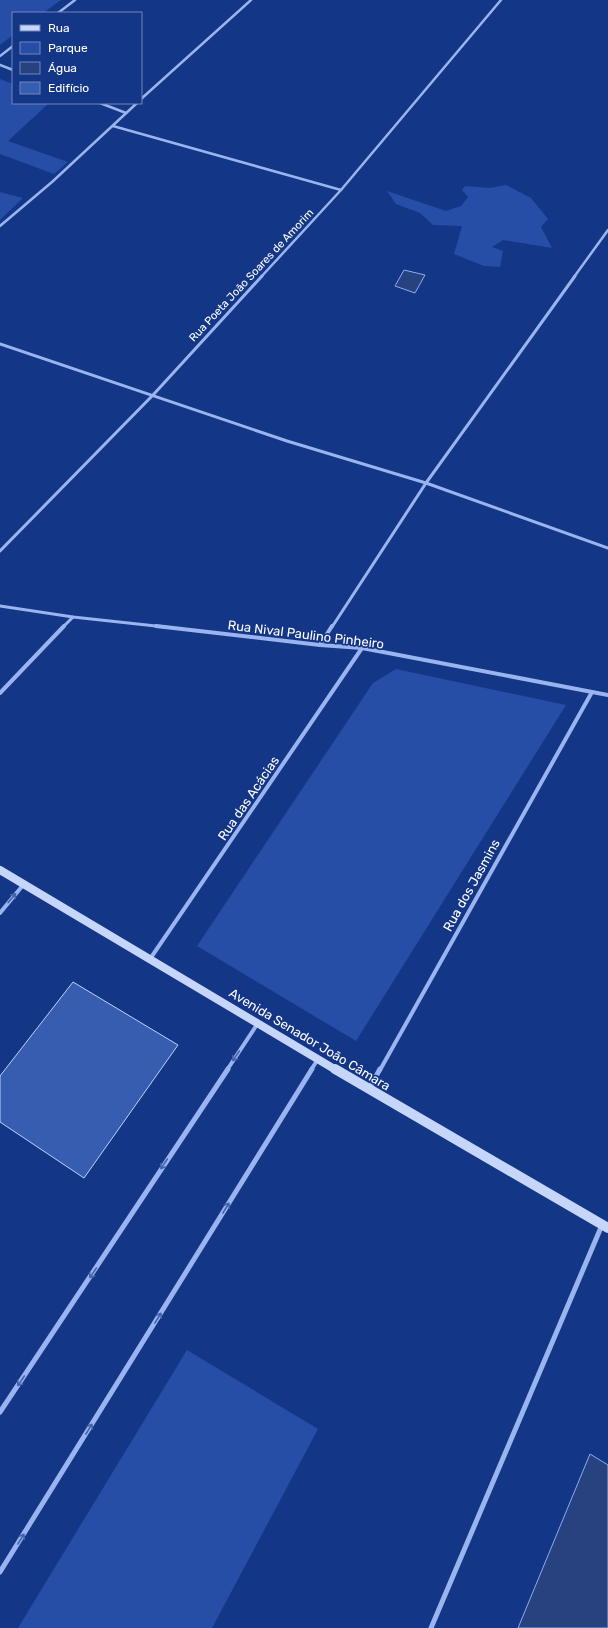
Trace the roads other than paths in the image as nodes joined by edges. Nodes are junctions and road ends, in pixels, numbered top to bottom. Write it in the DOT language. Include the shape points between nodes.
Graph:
graph roads {
  1 [pos="75,0"];
  2 [pos="250,0"];
  3 [pos="501,0"];
  4 [pos="59,12"];
  5 [pos="12,47"];
  6 [pos="0,56"];
  7 [pos="0,65"];
  8 [pos="12,70"];
  9 [pos="142,98"];
  10 [pos="103,104"];
  11 [pos="136,104"];
  12 [pos="126,113"];
  13 [pos="113,126"];
  14 [pos="341,190"];
  15 [pos="0,226"];
  16 [pos="608,230"];
  17 [pos="0,344"];
  18 [pos="153,395"];
  19 [pos="426,483"];
  20 [pos="608,548"];
  21 [pos="0,551"];
  22 [pos="0,606"];
  23 [pos="73,617"];
  24 [pos="320,645"];
  25 [pos="362,648"];
  26 [pos="592,692"];
  27 [pos="0,693"];
  28 [pos="608,695"];
  29 [pos="0,870"];
  30 [pos="24,883"];
  31 [pos="0,913"];
  32 [pos="150,959"];
  33 [pos="258,1024"];
  34 [pos="318,1059"];
  35 [pos="369,1089"];
  36 [pos="605,1227"];
  37 [pos="0,1412"];
  38 [pos="0,1572"];
  39 [pos="431,1628"];
  1 -- 4 [label="street"];
  2 -- 9 [label="street"];
  3 -- 14 [label="street, Rua Poeta João Soares de Amorim"];
  5 -- 6 [label="street"];
  7 -- 8 [label="street"];
  10 -- 12 [label="street"];
  11 -- 12 [label="street"];
  12 -- 13 [label="street"];
  13 -- 14 [label="street"];
  13 -- 15 [label="street"];
  14 -- 18 [label="street, Rua Poeta João Soares de Amorim"];
  16 -- 19 [label="street"];
  17 -- 18 [label="street"];
  18 -- 19 [label="street" via="287,441"];
  18 -- 21 [label="street, Rua Poeta João Soares de Amorim"];
  19 -- 20 [label="street"];
  19 -- 24 [label="street"];
  22 -- 23 [label="street, Rua Nival Paulino Pinheiro"];
  23 -- 24 [label="street, Rua Nival Paulino Pinheiro"];
  23 -- 27 [label="street"];
  24 -- 25 [label="street, Rua Nival Paulino Pinheiro"];
  25 -- 26 [label="street, Rua Nival Paulino Pinheiro"];
  25 -- 32 [label="street, Rua das Acácias"];
  26 -- 28 [label="street, Rua Nival Paulino Pinheiro"];
  26 -- 35 [label="street, Rua dos Jasmins"];
  29 -- 30 [label="main road, Avenida Senador João Câmara"];
  31 -- 30 [label="street, one-way"];
  30 -- 32 [label="main road, Avenida Senador João Câmara"];
  32 -- 33 [label="main road, Avenida Senador João Câmara"];
  33 -- 34 [label="main road, Avenida Senador João Câmara"];
  33 -- 37 [label="street, one-way"];
  34 -- 35 [label="main road, Avenida Senador João Câmara"];
  38 -- 34 [label="street, one-way"];
  35 -- 36 [label="main road, Avenida Senador João Câmara"];
  36 -- 39 [label="street"];
}
